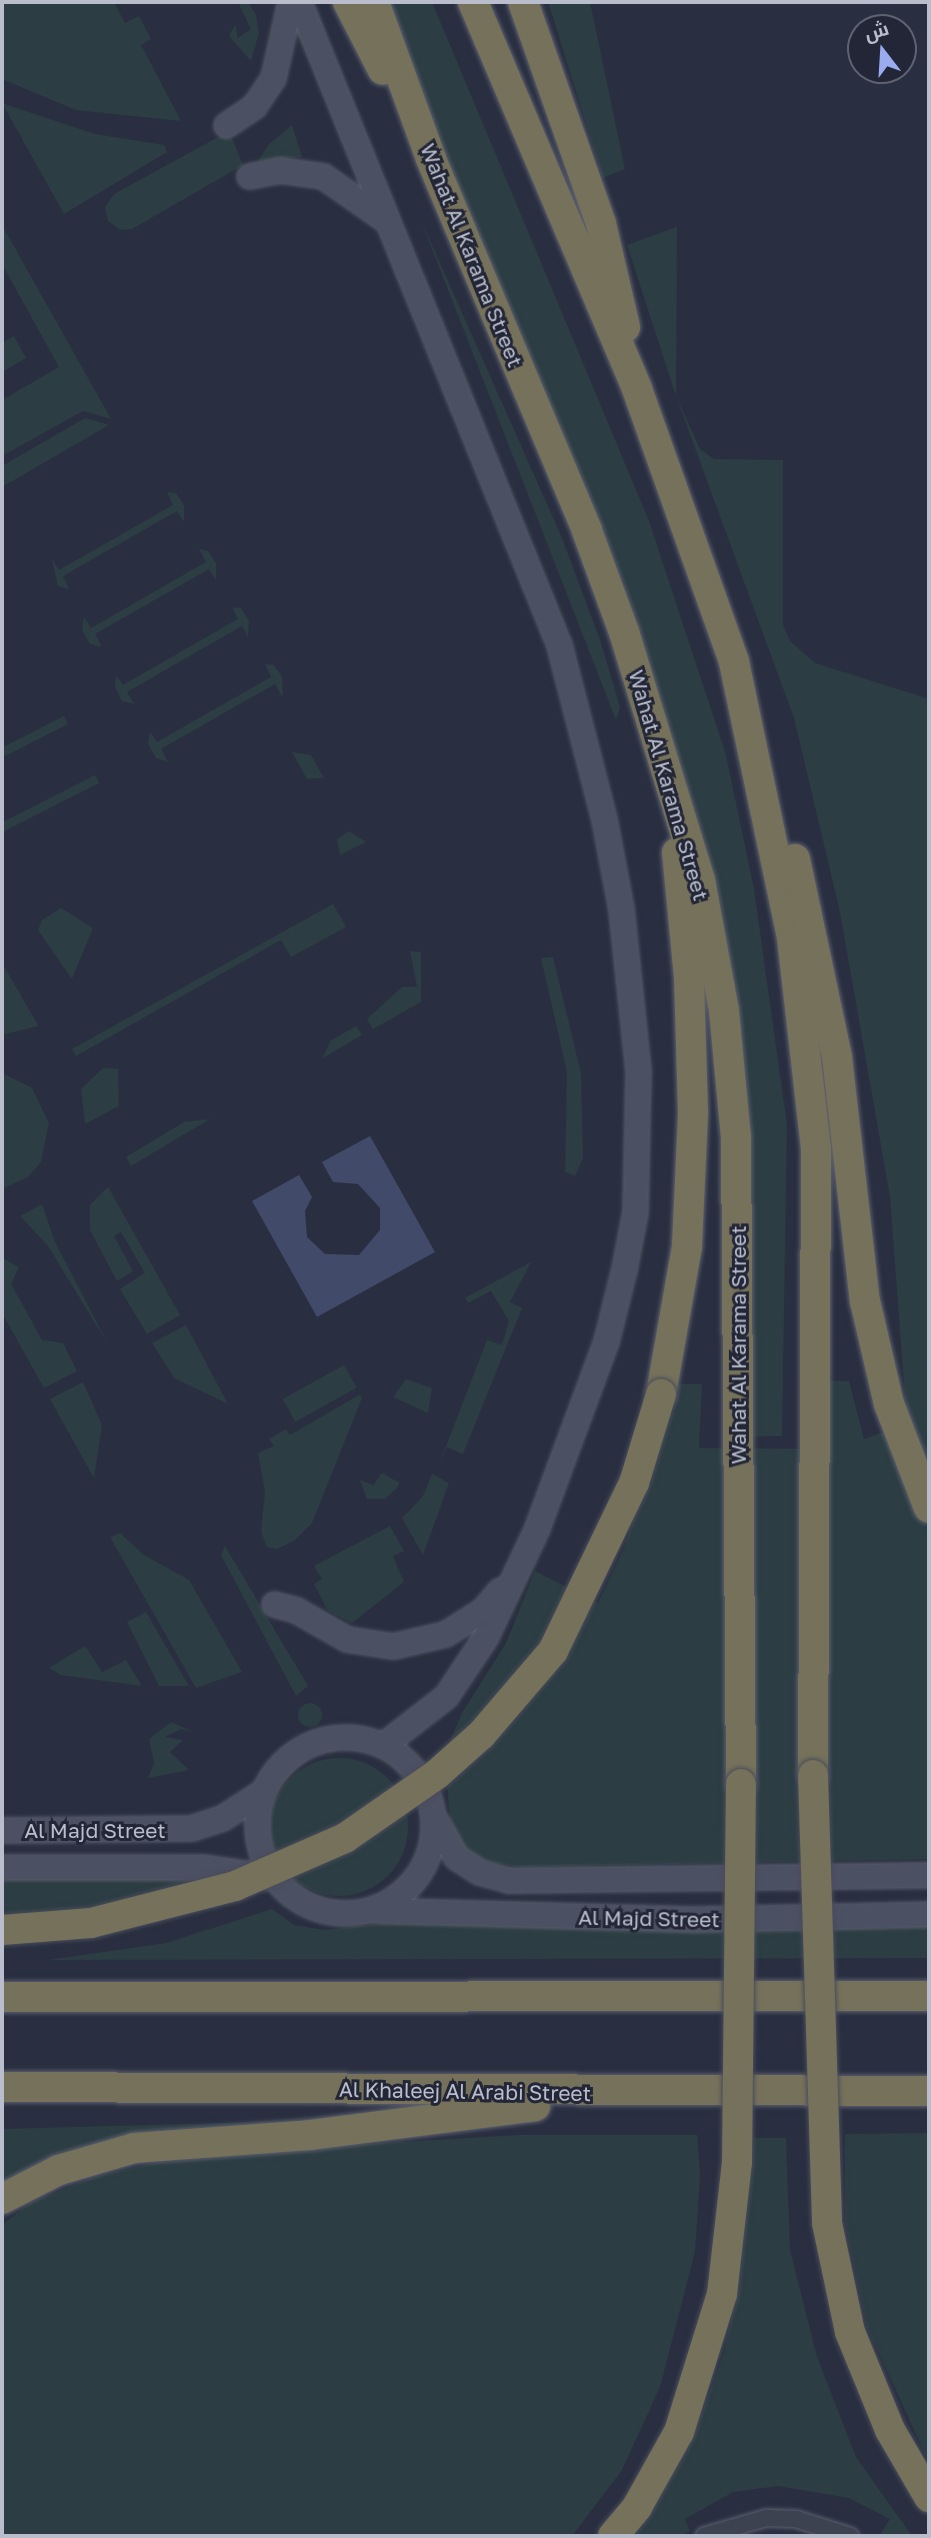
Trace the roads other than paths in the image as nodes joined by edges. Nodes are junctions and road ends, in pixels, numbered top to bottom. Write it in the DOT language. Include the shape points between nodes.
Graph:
graph roads {
  1 [pos="290,2"];
  2 [pos="299,2"];
  3 [pos="348,2"];
  4 [pos="374,2"];
  5 [pos="472,2"];
  6 [pos="523,2"];
  7 [pos="226,125"];
  8 [pos="431,159"];
  9 [pos="249,176"];
  10 [pos="391,225"];
  11 [pos="637,389"];
  12 [pos="734,662"];
  13 [pos="674,807"];
  14 [pos="929,1508"];
  15 [pos="537,1528"];
  16 [pos="274,1604"];
  17 [pos="383,1745"];
  18 [pos="262,1792"];
  19 [pos="433,1815"];
  20 [pos="2,1830"];
  21 [pos="2,1867"];
  22 [pos="929,1875"];
  23 [pos="274,1879"];
  24 [pos="369,1910"];
  25 [pos="929,1914"];
  26 [pos="2,1930"];
  27 [pos="929,1996"];
  28 [pos="2,1997"];
  29 [pos="2,2087"];
  30 [pos="929,2091"];
  31 [pos="636,2093"];
  32 [pos="2,2199"];
  33 [pos="929,2497"];
  34 [pos="613,2536"];
  35 [pos="704,2536"];
  36 [pos="850,2536"];
  1 -- 7 [label="street" via="273,78 254,106"];
  2 -- 10 [label="street"];
  3 -- 8 [label="highway"];
  4 -- 8 [label="highway, Wahat Al Karama Street"];
  5 -- 11 [label="highway"];
  6 -- 11 [label="highway" via="601,224"];
  8 -- 13 [label="highway, Wahat Al Karama Street" via="587,531 628,645"];
  9 -- 10 [label="street" via="280,170 323,176"];
  10 -- 15 [label="street" via="559,645 604,819 627,954 638,1070 635,1212 606,1341"];
  11 -- 12 [label="highway"];
  12 -- 14 [label="highway" via="770,761 822,969 876,1353 902,1443"];
  12 -- 33 [label="highway, bridge" via="792,938 816,1148 813,1775 827,2223 850,2332 890,2430"];
  13 -- 26 [label="highway, bridge" via="693,1035 687,1246 661,1394 634,1483 553,1651 481,1735 437,1774 345,1838 235,1886 91,1923"];
  13 -- 34 [label="highway, Wahat Al Karama Street, bridge" via="705,906 724,1011 736,1137 741,1784 737,2163 722,2294 679,2432 637,2507"];
  15 -- 16 [label="street" via="492,1601 430,1640 393,1646 359,1643"];
  15 -- 17 [label="street" via="486,1636 446,1696"];
  17 -- 18 [label="street" via="358,1737 311,1743 286,1759"];
  17 -- 19 [label="street" via="417,1774"];
  18 -- 20 [label="street, Al Majd Street" via="229,1815 191,1828"];
  18 -- 23 [label="street" via="257,1837"];
  19 -- 22 [label="street, Al Majd Street" via="456,1857 479,1872 509,1880"];
  19 -- 24 [label="street" via="433,1836 418,1874 388,1902"];
  21 -- 23 [label="street, Al Majd Street" via="202,1867"];
  23 -- 24 [label="street" via="307,1905 348,1913"];
  24 -- 25 [label="street, Al Majd Street" via="696,1919"];
  27 -- 28 [label="highway"];
  29 -- 31 [label="highway, Al Khaleej Al Arabi Street"];
  30 -- 31 [label="highway, Al Khaleej Al Arabi Street"];
  31 -- 32 [label="highway" via="310,2135 134,2148 59,2171"];
  35 -- 36 [label="street" via="766,2518 806,2521"];
}
